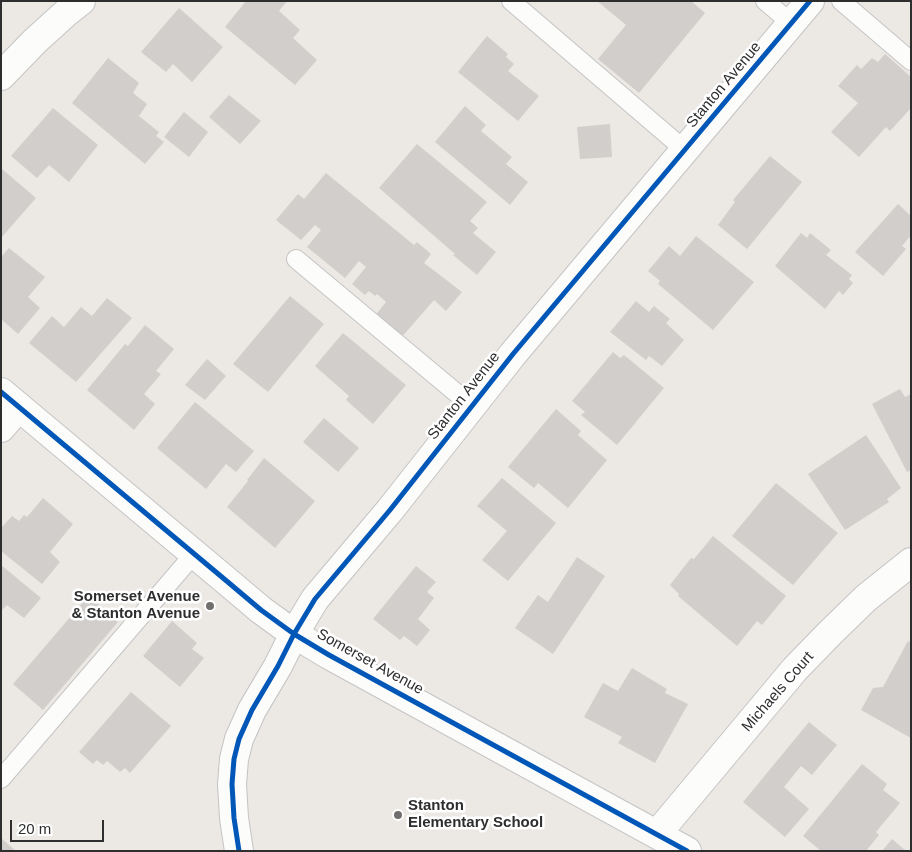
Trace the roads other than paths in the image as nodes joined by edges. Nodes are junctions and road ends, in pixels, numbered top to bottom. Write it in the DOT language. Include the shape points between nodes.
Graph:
graph roads {
  1 [pos="81,1"];
  2 [pos="511,1"];
  3 [pos="765,1"];
  4 [pos="810,1"];
  5 [pos="841,1"];
  6 [pos="792,24"];
  7 [pos="911,61"];
  8 [pos="1,76"];
  9 [pos="686,150"];
  10 [pos="296,259"];
  11 [pos="10,400"];
  12 [pos="472,406"];
  13 [pos="1,428"];
  14 [pos="194,554"];
  15 [pos="911,562"];
  16 [pos="294,634"];
  17 [pos="1,779"];
  18 [pos="657,834"];
  19 [pos="239,851"];
  20 [pos="687,851"];
  1 -- 8 [label="street"];
  2 -- 9 [label="lane"];
  3 -- 6 [label="lane"];
  4 -- 6 [label="street, Stanton Avenue"];
  5 -- 7 [label="lane"];
  6 -- 9 [label="street, Stanton Avenue"];
  9 -- 12 [label="street, Stanton Avenue"];
  10 -- 12 [label="lane"];
  11 -- 13 [label="street"];
  11 -- 14 [label="street, Somerset Avenue"];
  12 -- 16 [label="street, Stanton Avenue" via="315,599"];
  14 -- 16 [label="street, Somerset Avenue"];
  14 -- 17 [label="lane"];
  15 -- 18 [label="street, Michaels Court" via="866,598 795,669"];
  16 -- 18 [label="street, Somerset Avenue"];
  16 -- 19 [label="street, Stanton Avenue" via="239,739 232,784"];
  18 -- 20 [label="street, Somerset Avenue"];
}
